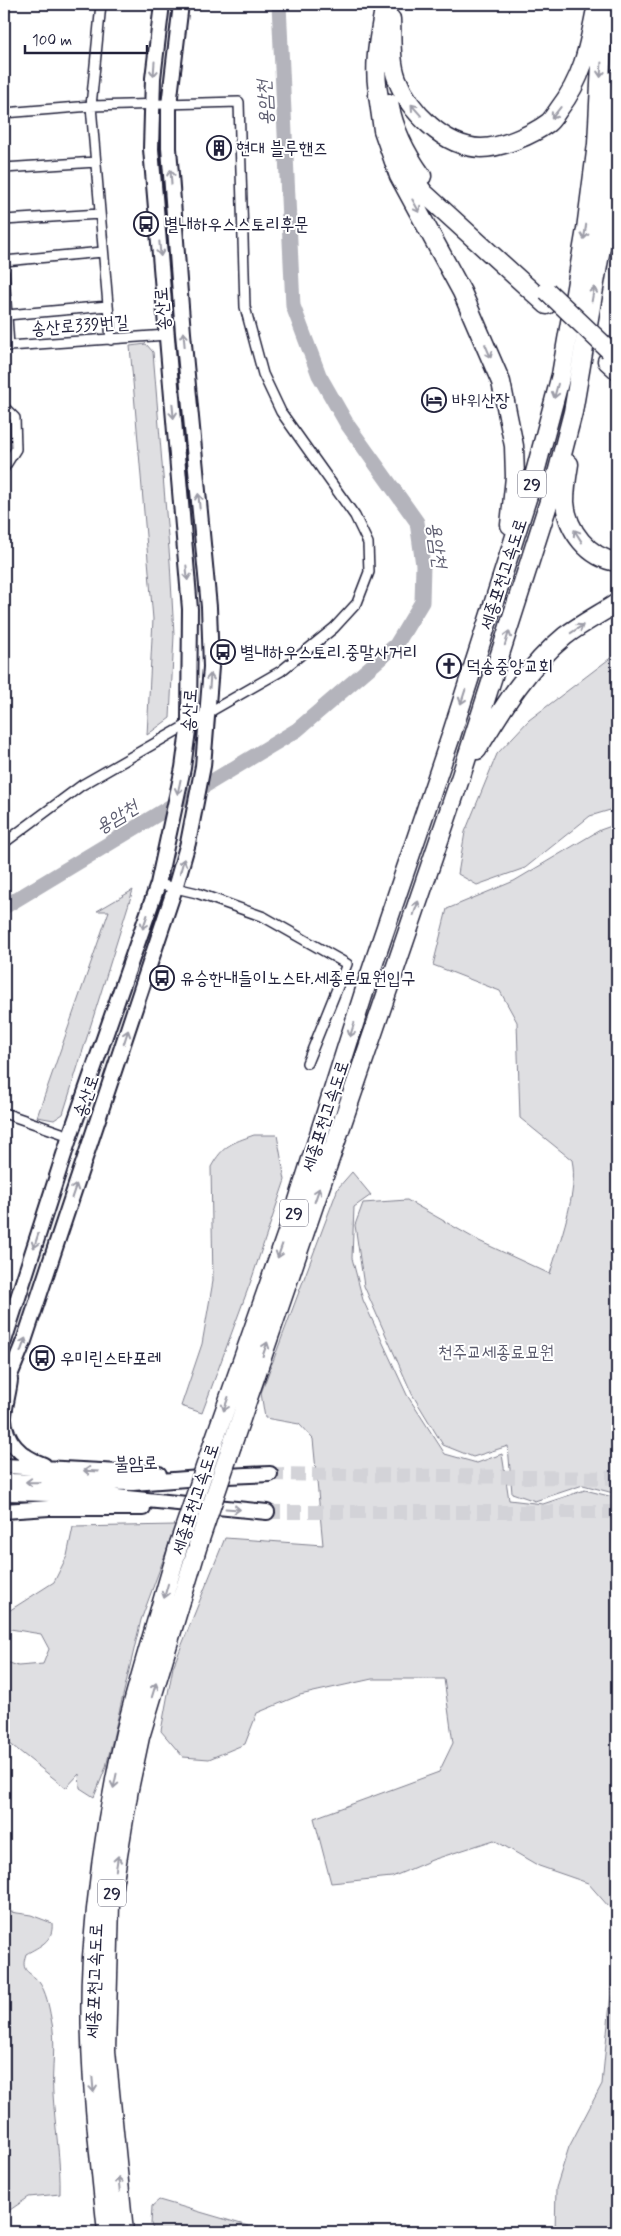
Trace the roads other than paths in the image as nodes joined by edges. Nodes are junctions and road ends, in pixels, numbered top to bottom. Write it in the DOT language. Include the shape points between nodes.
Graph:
graph roads {
  1 [pos="101,4"];
  2 [pos="162,4"];
  3 [pos="181,4"];
  4 [pos="597,4"];
  5 [pos="604,4"];
  6 [pos="390,9"];
  7 [pos="617,78"];
  8 [pos="378,95"];
  9 [pos="152,105"];
  10 [pos="169,105"];
  11 [pos="91,106"];
  12 [pos="4,113"];
  13 [pos="96,162"];
  14 [pos="4,168"];
  15 [pos="100,214"];
  16 [pos="4,220"];
  17 [pos="103,252"];
  18 [pos="4,260"];
  19 [pos="4,273"];
  20 [pos="547,298"];
  21 [pos="108,306"];
  22 [pos="7,315"];
  23 [pos="167,335"];
  24 [pos="111,340"];
  25 [pos="6,347"];
  26 [pos="612,360"];
  27 [pos="4,407"];
  28 [pos="573,412"];
  29 [pos="4,468"];
  30 [pos="617,562"];
  31 [pos="497,593"];
  32 [pos="617,603"];
  33 [pos="207,712"];
  34 [pos="188,723"];
  35 [pos="461,776"];
  36 [pos="4,843"];
  37 [pos="158,884"];
  38 [pos="175,888"];
  39 [pos="307,1063"];
  40 [pos="4,1113"];
  41 [pos="70,1136"];
  42 [pos="4,1339"];
  43 [pos="7,1384"];
  44 [pos="4,1466"];
  45 [pos="57,1470"];
  46 [pos="270,1474"];
  47 [pos="227,1476"];
  48 [pos="4,1481"];
  49 [pos="97,1489"];
  50 [pos="4,1493"];
  51 [pos="208,1507"];
  52 [pos="4,1511"];
  53 [pos="267,1512"];
  54 [pos="133,1735"];
  55 [pos="107,2232"];
  56 [pos="124,2232"];
  1 -- 11 [label="street"];
  2 -- 9 [label="street, 송산로, one-way"];
  3 -- 10 [label="street, 송산로"];
  4 -- 6 [label="highway, one-way" via="587,52 573,91 548,123 512,142 481,148 458,142 436,129 412,108 396,78"];
  5 -- 31 [label="highway, 세종포천고속도로 / 29, one-way" via="597,144 561,375 533,480"];
  6 -- 8 [label="highway" via="377,43"];
  6 -- 20 [label="highway" via="384,76 392,121 410,158 429,186 456,214"];
  28 -- 7 [label="highway, 세종포천고속도로 / 29, one-way" via="603,236"];
  8 -- 20 [label="highway" via="388,131 404,166 424,193 466,234"];
  8 -- 31 [label="highway, one-way" via="383,130 399,176 462,292 501,382 514,446 515,477 512,516"];
  9 -- 10 [label="street"];
  9 -- 11 [label="street"];
  9 -- 23 [label="street, 송산로, one-way" via="151,149"];
  33 -- 10 [label="street, 송산로, one-way" via="211,667 209,607 183,333 169,148"];
  10 -- 33 [label="street" via="240,102 245,308 263,374 281,412 355,516 368,544 369,572 357,603 334,628 281,671"];
  11 -- 12 [label="street"];
  11 -- 13 [label="street"];
  13 -- 14 [label="street"];
  13 -- 15 [label="street"];
  15 -- 16 [label="street"];
  15 -- 17 [label="street"];
  17 -- 18 [label="street"];
  17 -- 21 [label="street"];
  19 -- 22 [label="street, 송산로339번길"];
  20 -- 26 [label="highway, bridge"];
  21 -- 22 [label="street"];
  21 -- 24 [label="street"];
  22 -- 25 [label="street, 송산로339번길"];
  23 -- 24 [label="street, 송산로339번길"];
  23 -- 34 [label="street, 송산로, one-way" via="190,608"];
  24 -- 25 [label="street, 송산로339번길"];
  27 -- 29 [label="street" via="16,418 16,449"];
  30 -- 28 [label="highway, one-way" via="584,546 568,518 566,491"];
  35 -- 28 [label="highway, 세종포천고속도로 / 29, one-way" via="553,489"];
  31 -- 54 [label="highway, 세종포천고속도로 / 29, one-way, bridge" via="296,1206 179,1544"];
  35 -- 32 [label="highway, one-way" via="505,704 534,666 565,636"];
  33 -- 34 [label="street"];
  38 -- 33 [label="street, 송산로, one-way" via="188,843 203,766"];
  34 -- 36 [label="street" via="82,785"];
  34 -- 37 [label="street, 송산로, one-way" via="183,768"];
  54 -- 35 [label="highway, 세종포천고속도로 / 29, one-way, bridge"];
  37 -- 38 [label="street"];
  37 -- 41 [label="street, 송산로, one-way"];
  38 -- 39 [label="street" via="264,917 347,964"];
  43 -- 38 [label="street, 송산로, one-way"];
  40 -- 41 [label="street"];
  41 -- 42 [label="street, 송산로, one-way"];
  43 -- 45 [label="street, 송산로" via="4,1417 7,1437 22,1455"];
  44 -- 45 [label="street"];
  47 -- 45 [label="street, one-way"];
  46 -- 47 [label="street, 불암로"];
  47 -- 49 [label="street, 불암로"];
  49 -- 48 [label="street, 불암로, one-way"];
  49 -- 50 [label="street, 불암로"];
  49 -- 51 [label="street, 불암로"];
  51 -- 52 [label="street"];
  51 -- 53 [label="street, 불암로, one-way"];
  54 -- 55 [label="highway, 세종포천고속도로 / 29, one-way" via="108,1818 92,1958 92,2079"];
  56 -- 54 [label="highway, 세종포천고속도로 / 29, one-way" via="106,2052 110,1904"];
}
